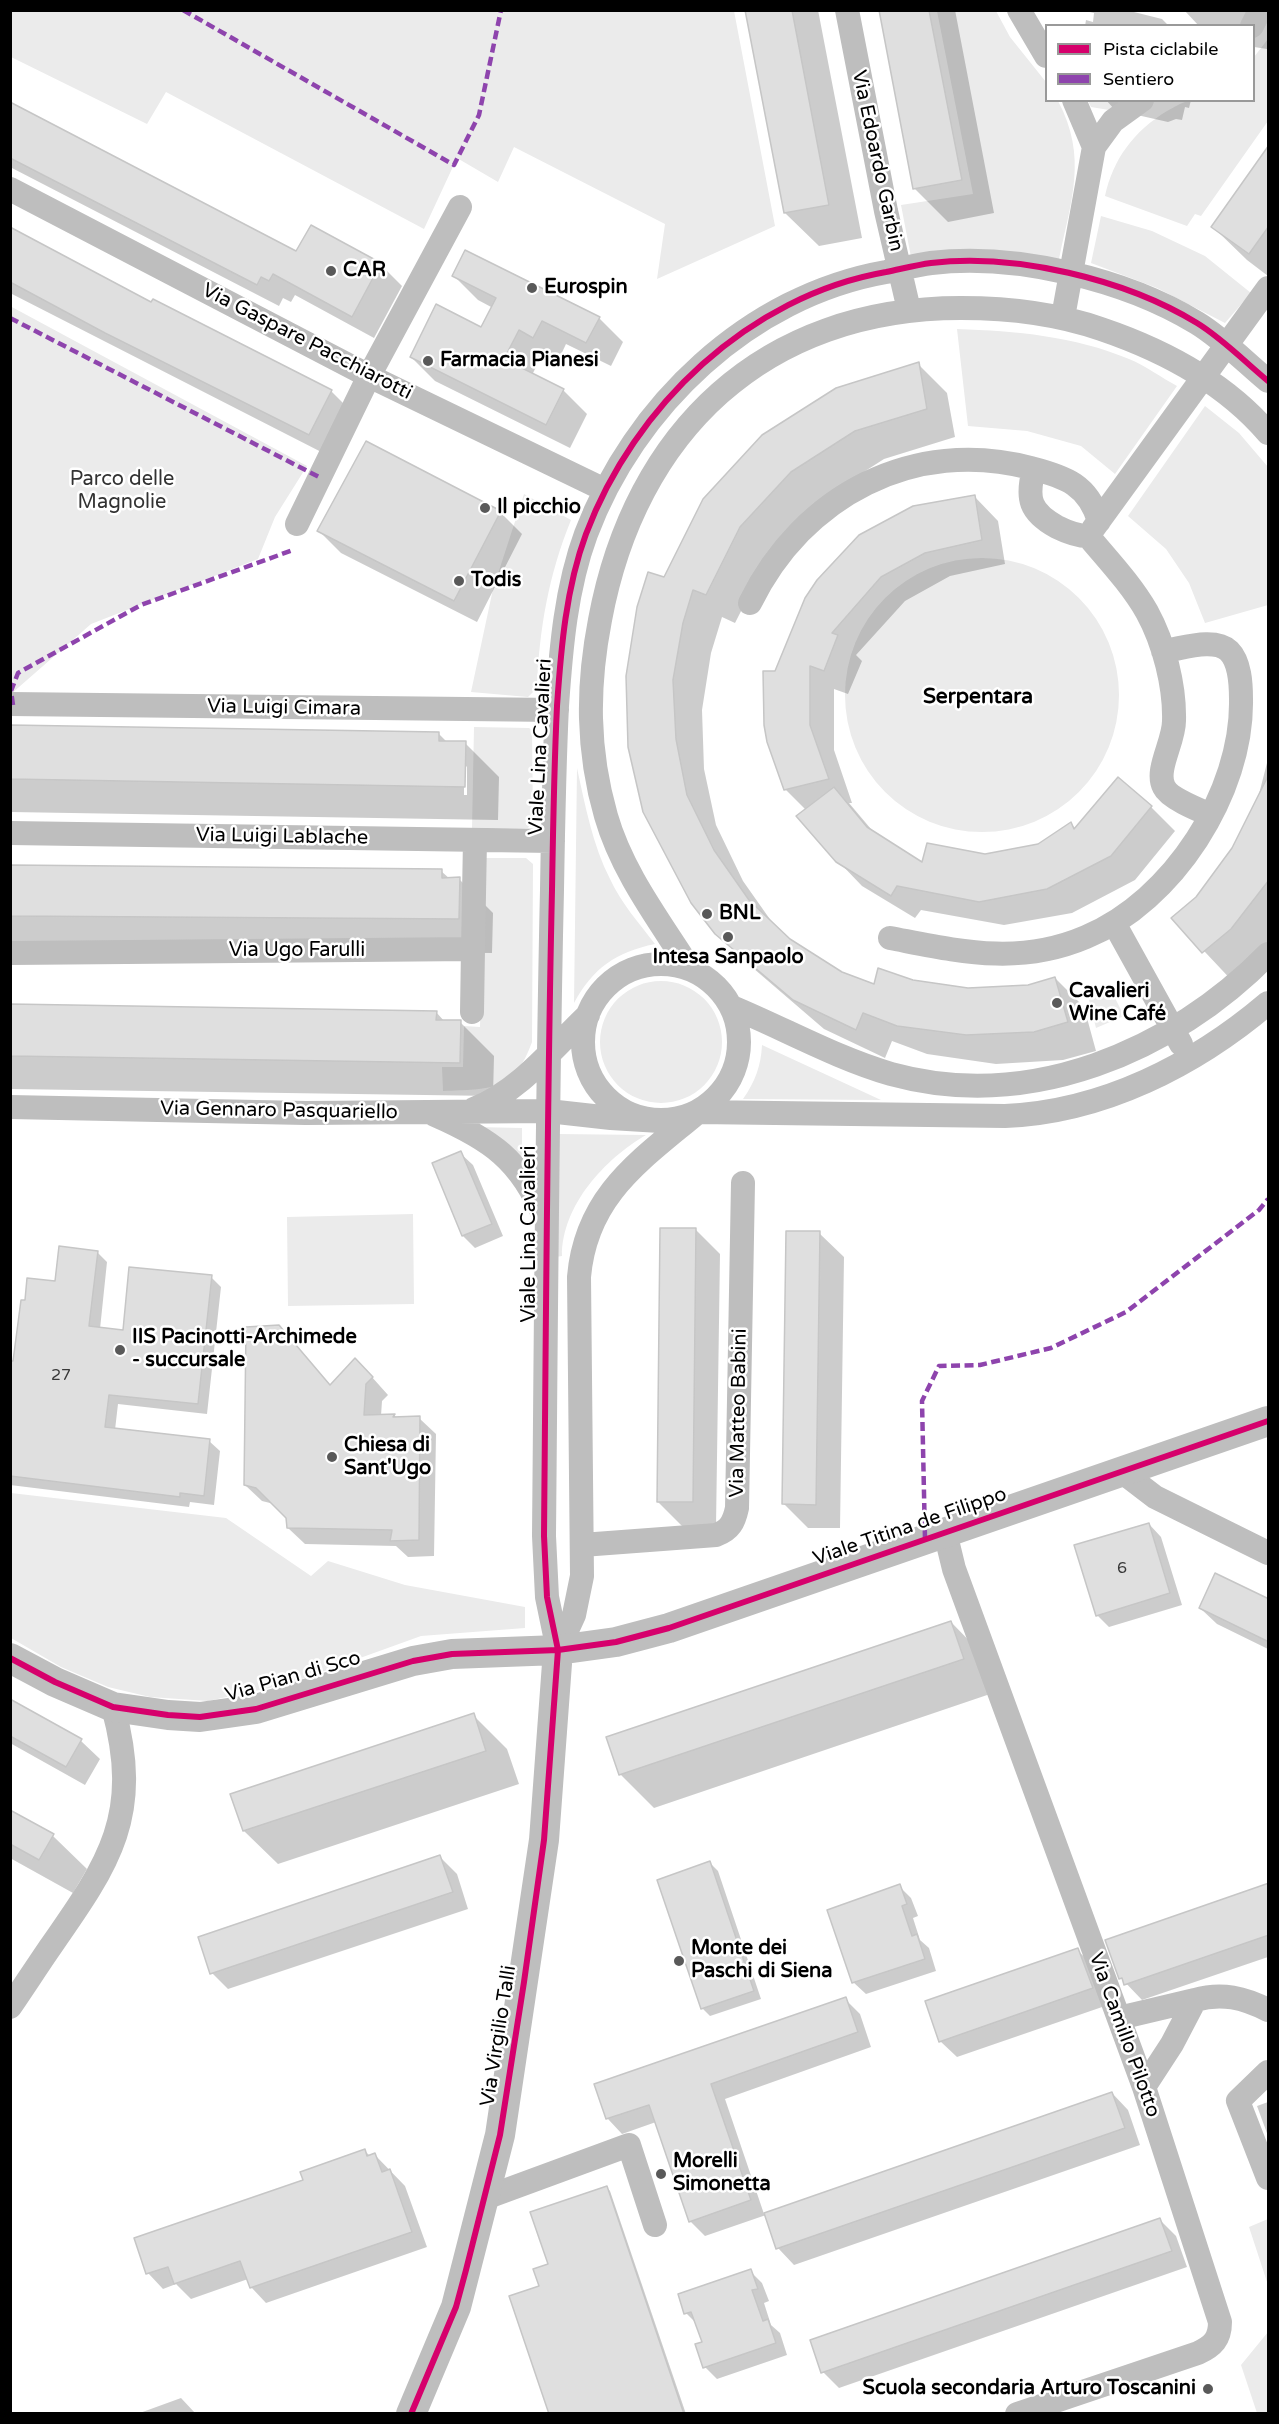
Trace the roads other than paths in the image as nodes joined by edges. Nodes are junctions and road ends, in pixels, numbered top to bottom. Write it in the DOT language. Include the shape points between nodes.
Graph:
graph roads {
  1 [pos="847,10"];
  2 [pos="1019,10"];
  3 [pos="1260,10"];
  4 [pos="1253,24"];
  5 [pos="1045,53"];
  6 [pos="1075,102"];
  7 [pos="1139,102"];
  8 [pos="1094,147"];
  9 [pos="10,189"];
  10 [pos="460,207"];
  11 [pos="899,269"];
  12 [pos="1071,274"];
  13 [pos="1269,288"];
  14 [pos="909,310"];
  15 [pos="1063,317"];
  16 [pos="1226,345"];
  17 [pos="369,376"];
  18 [pos="1203,378"];
  19 [pos="1269,381"];
  20 [pos="649,420"];
  21 [pos="1269,433"];
  22 [pos="668,448"];
  23 [pos="1034,469"];
  24 [pos="605,490"];
  25 [pos="297,524"];
  26 [pos="1093,528"];
  27 [pos="750,603"];
  28 [pos="1163,651"];
  29 [pos="10,705"];
  30 [pos="557,710"];
  31 [pos="1210,815"];
  32 [pos="10,832"];
  33 [pos="475,840"];
  34 [pos="553,841"];
  35 [pos="1114,923"];
  36 [pos="890,938"];
  37 [pos="473,950"];
  38 [pos="10,953"];
  39 [pos="1269,954"];
  40 [pos="690,969"];
  41 [pos="1269,1003"];
  42 [pos="732,1007"];
  43 [pos="472,1012"];
  44 [pos="588,1016"];
  45 [pos="1173,1030"];
  46 [pos="548,1053"];
  47 [pos="1188,1059"];
  48 [pos="10,1107"];
  49 [pos="468,1111"];
  50 [pos="548,1111"];
  51 [pos="698,1112"];
  52 [pos="430,1113"];
  53 [pos="660,1120"];
  54 [pos="743,1184"];
  55 [pos="546,1222"];
  56 [pos="1269,1420"];
  57 [pos="1122,1472"];
  58 [pos="945,1532"];
  59 [pos="582,1545"];
  60 [pos="1269,1553"];
  61 [pos="558,1650"];
  62 [pos="10,1658"];
  63 [pos="113,1707"];
  64 [pos="1195,2000"];
  65 [pos="10,2007"];
  66 [pos="1269,2010"];
  67 [pos="1119,2018"];
  68 [pos="1269,2072"];
  69 [pos="1144,2086"];
  70 [pos="1269,2178"];
  71 [pos="485,2198"];
  72 [pos="655,2225"];
  73 [pos="411,2414"];
  74 [pos="1017,2414"];
  1 -- 11 [label="street, Via Edoardo Garbin"];
  2 -- 5 [label="street"];
  3 -- 4 [label="street"];
  6 -- 8 [label="street"];
  7 -- 8 [label="street" via="1113,121"];
  8 -- 12 [label="street"];
  9 -- 17 [label="street, Via Gaspare Pacchiarotti"];
  10 -- 17 [label="street"];
  11 -- 12 [label="street, Viale Lina Cavalieri" via="958,262 1007,264"];
  11 -- 14 [label="street, Via Edoardo Garbin"];
  11 -- 20 [label="street, Viale Lina Cavalieri" via="843,282 757,323 710,357"];
  12 -- 15 [label="street"];
  12 -- 16 [label="street, Viale Lina Cavalieri" via="1122,288 1170,308"];
  13 -- 16 [label="street"];
  14 -- 15 [label="street" via="999,309"];
  14 -- 22 [label="street" via="845,324 772,357 707,405"];
  15 -- 18 [label="street" via="1142,344"];
  16 -- 18 [label="street"];
  16 -- 19 [label="street, Viale Lina Cavalieri"];
  17 -- 24 [label="street, Via Gaspare Pacchiarotti"];
  17 -- 25 [label="street"];
  18 -- 21 [label="street"];
  18 -- 26 [label="street"];
  20 -- 22 [label="street"];
  20 -- 24 [label="street, Viale Lina Cavalieri"];
  22 -- 40 [label="street" via="637,501 614,560 594,649 590,720 595,768 611,832 632,876"];
  23 -- 26 [label="street" via="1083,490 1093,503"];
  23 -- 26 [label="street" via="1030,489 1034,510 1041,518 1066,532"];
  23 -- 27 [label="street" via="992,460 946,461 905,468 860,485 803,528 767,572"];
  24 -- 30 [label="street, Viale Lina Cavalieri" via="575,571 564,627"];
  26 -- 28 [label="street" via="1147,612"];
  28 -- 31 [label="street" via="1174,717 1173,737 1163,765 1164,787 1173,796"];
  28 -- 31 [label="street" via="1205,645 1222,647 1232,654 1238,670 1241,707 1237,745 1226,782"];
  29 -- 30 [label="street, Via Luigi Cimara"];
  30 -- 34 [label="street, Viale Lina Cavalieri"];
  31 -- 35 [label="street" via="1168,876"];
  32 -- 33 [label="street, Via Luigi Lablache"];
  33 -- 34 [label="street, Via Luigi Lablache"];
  33 -- 37 [label="street"];
  34 -- 46 [label="street, Viale Lina Cavalieri"];
  35 -- 36 [label="street" via="1054,949 1012,955 971,953"];
  35 -- 45 [label="street"];
  37 -- 38 [label="street, Via Ugo Farulli"];
  37 -- 43 [label="street"];
  39 -- 45 [label="street" via="1214,1003"];
  40 -- 42 [label="street" via="714,984"];
  40 -- 44 [label="street" via="659,963 629,970 604,989"];
  41 -- 47 [label="street"];
  42 -- 45 [label="street" via="883,1071 919,1080 975,1085 1035,1082 1070,1073 1123,1056"];
  42 -- 51 [label="street" via="740,1036 736,1066 721,1092"];
  44 -- 46 [label="street"];
  44 -- 53 [label="street" via="583,1045 589,1074 597,1087 618,1107 645,1119"];
  45 -- 47 [label="street"];
  46 -- 49 [label="street" via="494,1100"];
  46 -- 50 [label="street, Viale Lina Cavalieri"];
  47 -- 51 [label="street" via="1111,1095 1038,1113 990,1116"];
  48 -- 52 [label="street, Via Gennaro Pasquariello"];
  49 -- 50 [label="street, Via Gennaro Pasquariello"];
  49 -- 52 [label="street, Via Gennaro Pasquariello"];
  50 -- 53 [label="street, Via Gennaro Pasquariello"];
  50 -- 55 [label="street, Viale Lina Cavalieri"];
  51 -- 53 [label="street"];
  51 -- 59 [label="street" via="614,1186 593,1222 583,1251 579,1276"];
  52 -- 55 [label="street" via="457,1124 502,1153 527,1182"];
  54 -- 59 [label="street, Via Matteo Babini" via="734,1521 716,1535"];
  55 -- 61 [label="street, Viale Lina Cavalieri" via="545,1574"];
  56 -- 57 [label="street, Viale Titina de Filippo"];
  57 -- 58 [label="street, Viale Titina de Filippo"];
  57 -- 60 [label="street" via="1155,1497"];
  58 -- 61 [label="street, Viale Titina de Filippo" via="648,1635"];
  58 -- 67 [label="street, Via Camillo Pilotto" via="954,1569"];
  59 -- 61 [label="street" via="578,1600"];
  61 -- 63 [label="street, Via Pian di Sco" via="452,1654 413,1661 231,1714 187,1716"];
  61 -- 71 [label="street, Via Virgilio Talli" via="544,1840 508,2090"];
  62 -- 63 [label="street, Via Pian di Sco"];
  63 -- 65 [label="street" via="120,1733 124,1784 114,1840 101,1872"];
  64 -- 66 [label="street" via="1234,1997"];
  64 -- 67 [label="street"];
  64 -- 69 [label="street"];
  67 -- 69 [label="street, Via Camillo Pilotto"];
  68 -- 70 [label="street" via="1238,2101"];
  69 -- 74 [label="street, Via Camillo Pilotto" via="1219,2316 1218,2338 1198,2353"];
  71 -- 72 [label="street" via="629,2145"];
  71 -- 73 [label="street, Via Virgilio Talli" via="456,2307"];
}
